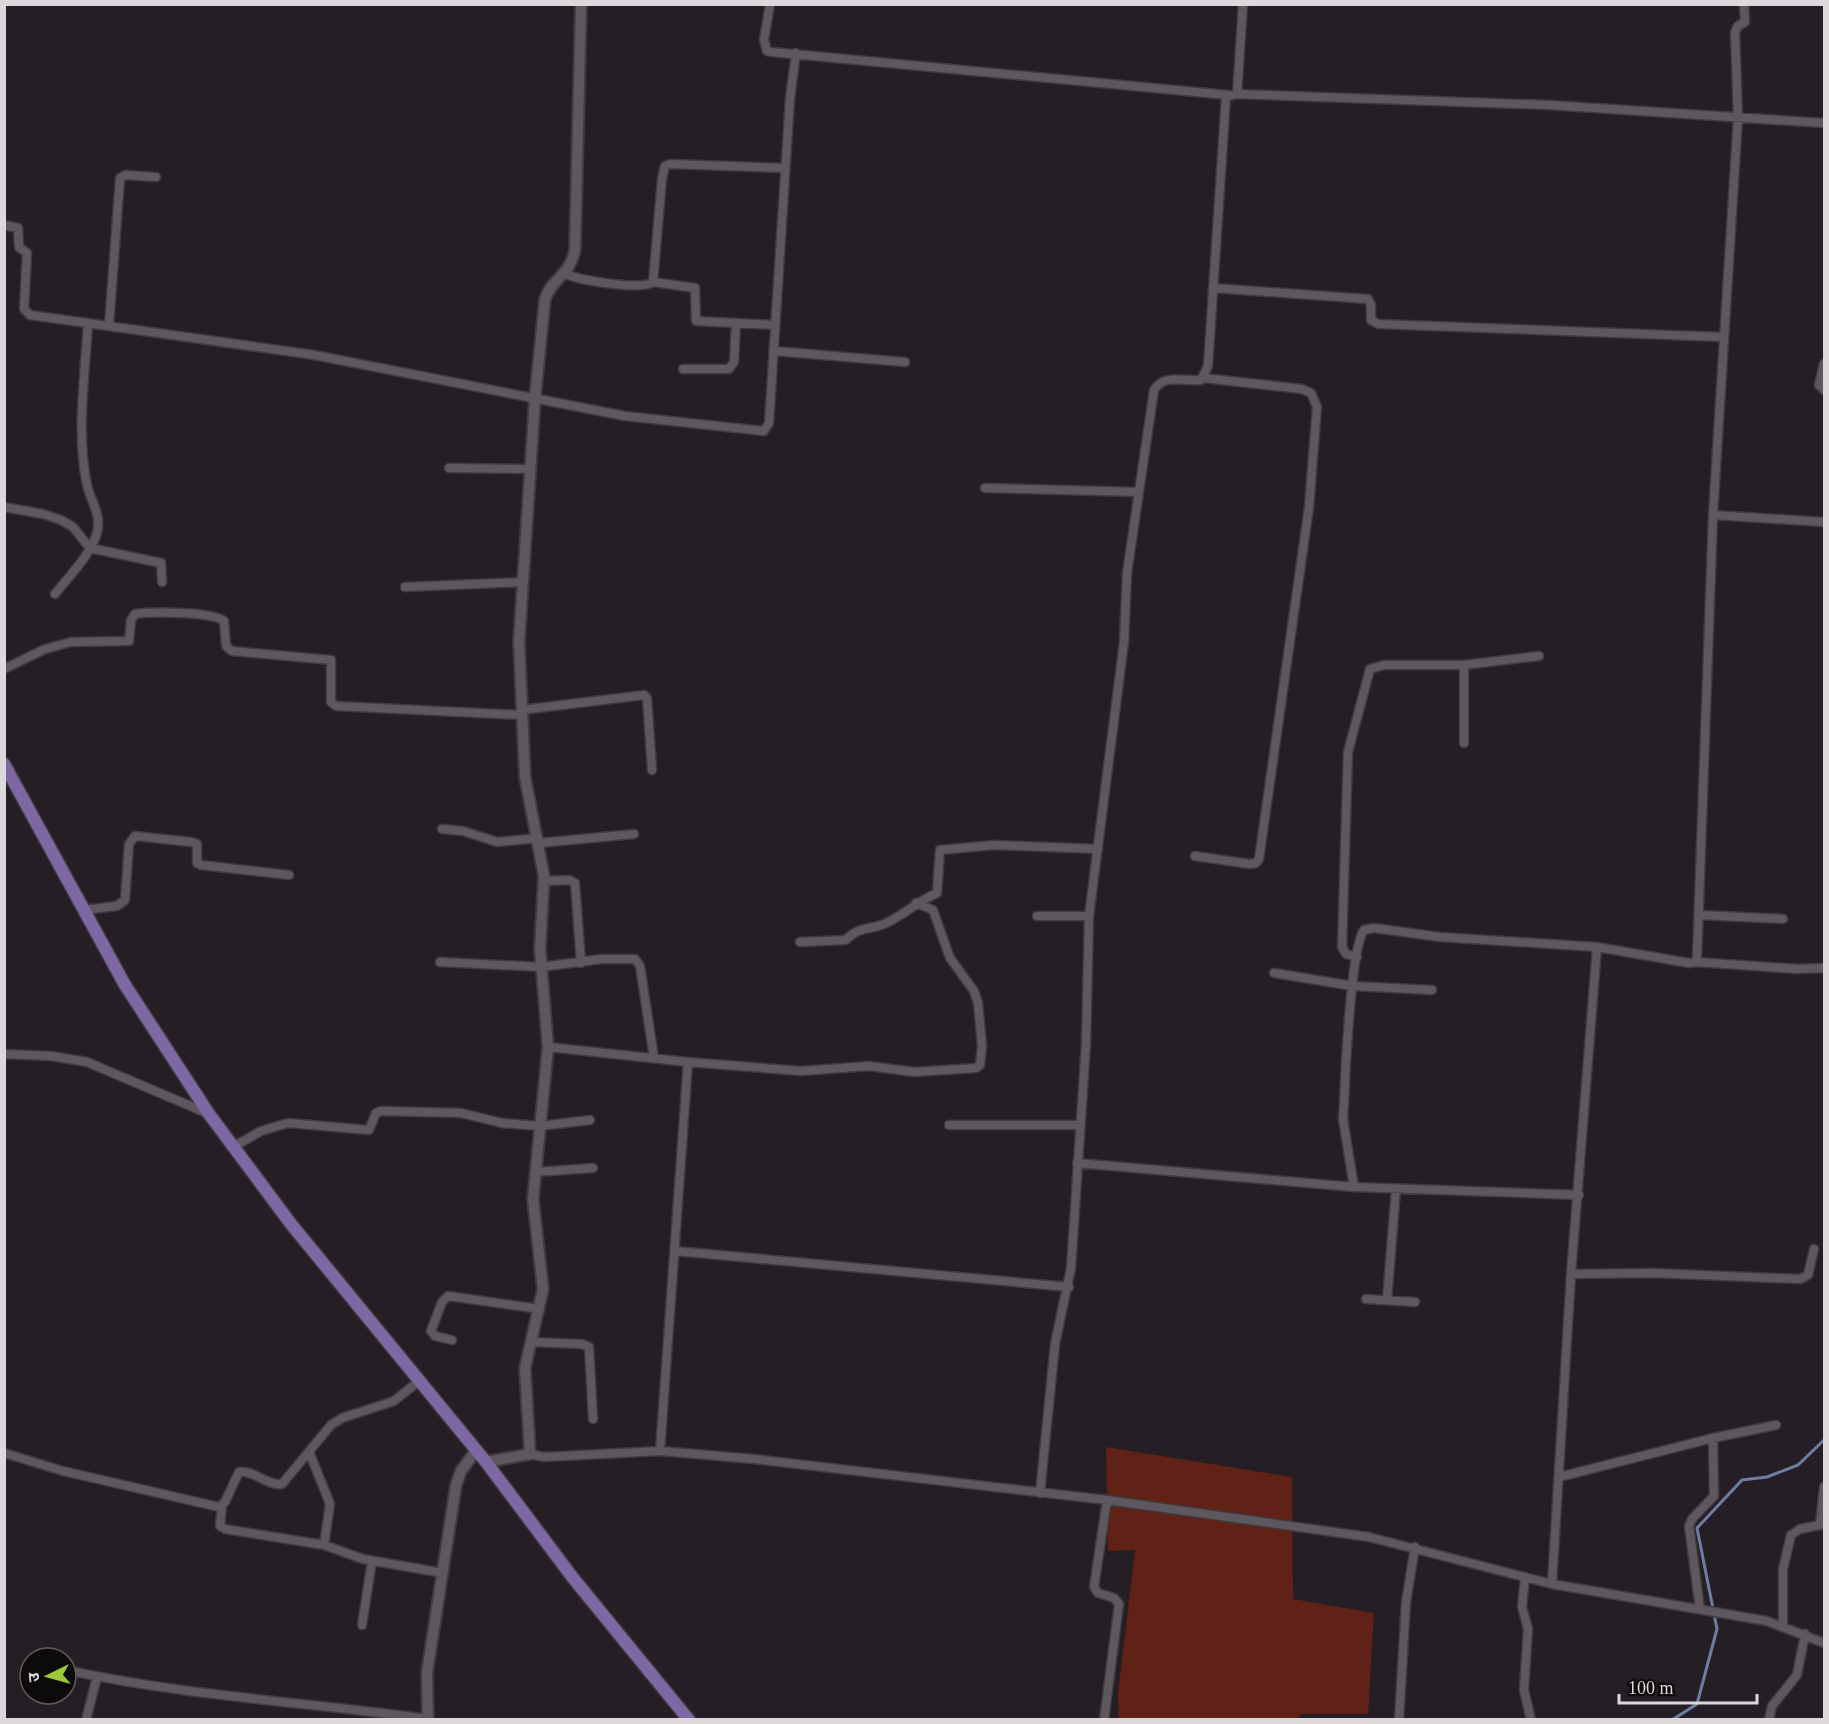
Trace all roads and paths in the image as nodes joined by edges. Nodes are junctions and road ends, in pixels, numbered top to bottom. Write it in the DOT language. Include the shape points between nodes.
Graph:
graph roads {
  1 [pos="581,4"];
  2 [pos="770,4"];
  3 [pos="1243,4"];
  4 [pos="1744,4"];
  5 [pos="796,53"];
  6 [pos="1233,95"];
  7 [pos="1738,117"];
  8 [pos="1824,123"];
  9 [pos="785,168"];
  10 [pos="156,177"];
  11 [pos="4,225"];
  12 [pos="566,274"];
  13 [pos="653,282"];
  14 [pos="1213,288"];
  15 [pos="88,323"];
  16 [pos="736,323"];
  17 [pos="776,325"];
  18 [pos="109,326"];
  19 [pos="1723,337"];
  20 [pos="774,351"];
  21 [pos="905,362"];
  22 [pos="1824,364"];
  23 [pos="683,369"];
  24 [pos="1204,378"];
  25 [pos="1824,390"];
  26 [pos="535,398"];
  27 [pos="449,468"];
  28 [pos="530,469"];
  29 [pos="985,488"];
  30 [pos="1138,492"];
  31 [pos="4,507"];
  32 [pos="1713,515"];
  33 [pos="1824,522"];
  34 [pos="90,548"];
  35 [pos="162,582"];
  36 [pos="523,582"];
  37 [pos="405,587"];
  38 [pos="55,594"];
  39 [pos="1539,656"];
  40 [pos="1464,665"];
  41 [pos="4,669"];
  42 [pos="522,712"];
  43 [pos="1464,743"];
  44 [pos="4,764"];
  45 [pos="652,770"];
  46 [pos="442,830"];
  47 [pos="634,834"];
  48 [pos="538,841"];
  49 [pos="1098,849"];
  50 [pos="1196,856"];
  51 [pos="289,875"];
  52 [pos="544,881"];
  53 [pos="916,903"];
  54 [pos="83,910"];
  55 [pos="1699,915"];
  56 [pos="1037,916"];
  57 [pos="1089,916"];
  58 [pos="1783,919"];
  59 [pos="800,942"];
  60 [pos="1597,947"];
  61 [pos="1357,957"];
  62 [pos="440,962"];
  63 [pos="1696,962"];
  64 [pos="581,963"];
  65 [pos="541,967"];
  66 [pos="1824,968"];
  67 [pos="1274,974"];
  68 [pos="1353,986"];
  69 [pos="1432,990"];
  70 [pos="548,1047"];
  71 [pos="4,1054"];
  72 [pos="654,1058"];
  73 [pos="688,1062"];
  74 [pos="209,1114"];
  75 [pos="590,1120"];
  76 [pos="949,1125"];
  77 [pos="1079,1125"];
  78 [pos="540,1126"];
  79 [pos="233,1147"];
  80 [pos="1077,1163"];
  81 [pos="593,1168"];
  82 [pos="536,1172"];
  83 [pos="1354,1187"];
  84 [pos="1396,1189"];
  85 [pos="1579,1195"];
  86 [pos="1814,1249"];
  87 [pos="675,1251"];
  88 [pos="1571,1274"];
  89 [pos="1069,1287"];
  90 [pos="1366,1299"];
  91 [pos="1386,1300"];
  92 [pos="1415,1302"];
  93 [pos="540,1309"];
  94 [pos="452,1340"];
  95 [pos="531,1342"];
  96 [pos="419,1382"];
  97 [pos="593,1419"];
  98 [pos="1776,1425"];
  99 [pos="1713,1438"];
  100 [pos="660,1451"];
  101 [pos="475,1452"];
  102 [pos="4,1453"];
  103 [pos="310,1454"];
  104 [pos="530,1454"];
  105 [pos="486,1462"];
  106 [pos="1558,1477"];
  107 [pos="1824,1487"];
  108 [pos="1040,1493"];
  109 [pos="1107,1500"];
  110 [pos="222,1506"];
  111 [pos="324,1545"];
  112 [pos="1415,1547"];
  113 [pos="372,1561"];
  114 [pos="443,1573"];
  115 [pos="1525,1577"];
  116 [pos="1552,1584"];
  117 [pos="1705,1610"];
  118 [pos="362,1625"];
  119 [pos="1783,1626"];
  120 [pos="1805,1634"];
  121 [pos="1824,1643"];
  122 [pos="78,1673"];
  123 [pos="97,1677"];
  124 [pos="86,1719"];
  125 [pos="428,1719"];
  126 [pos="689,1719"];
  127 [pos="1104,1719"];
  128 [pos="1400,1719"];
  129 [pos="1531,1719"];
  130 [pos="1769,1719"];
  1 -- 12 [label="street" via="575,249"];
  2 -- 5 [label="street" via="764,40 767,51"];
  3 -- 6 [label="street"];
  4 -- 7 [label="street" via="1745,22 1735,32"];
  5 -- 6 [label="street"];
  5 -- 9 [label="street"];
  6 -- 7 [label="street" via="1550,105"];
  6 -- 14 [label="street" via="1221,144"];
  7 -- 8 [label="street"];
  7 -- 19 [label="street"];
  9 -- 13 [label="street" via="665,166"];
  9 -- 17 [label="street"];
  10 -- 18 [label="street" via="120,178"];
  11 -- 15 [label="street" via="18,228 18,247 27,254 25,312"];
  12 -- 13 [label="street" via="643,286"];
  12 -- 26 [label="street" via="553,284 545,299"];
  13 -- 16 [label="street" via="695,288 696,321"];
  14 -- 19 [label="street" via="1368,299 1371,320 1378,324"];
  14 -- 24 [label="street"];
  15 -- 18 [label="street"];
  15 -- 34 [label="street" via="83,442 87,486 99,517"];
  16 -- 17 [label="street"];
  16 -- 23 [label="street" via="734,362 729,369"];
  17 -- 20 [label="street"];
  18 -- 26 [label="street" via="314,355"];
  19 -- 32 [label="street"];
  20 -- 21 [label="street"];
  20 -- 26 [label="street" via="769,423 764,430 656,420"];
  22 -- 25 [label="street" via="1819,385"];
  24 -- 30 [label="street" via="1168,379 1154,390"];
  24 -- 50 [label="street" via="1302,389 1311,393 1317,407 1309,507 1259,859 1250,864"];
  26 -- 28 [label="street"];
  27 -- 28 [label="street"];
  28 -- 36 [label="street"];
  29 -- 30 [label="street"];
  30 -- 49 [label="street"];
  31 -- 34 [label="street" via="61,520 73,527"];
  32 -- 33 [label="street"];
  32 -- 55 [label="street"];
  34 -- 35 [label="street" via="161,563"];
  34 -- 38 [label="street"];
  36 -- 37 [label="street"];
  36 -- 42 [label="street" via="519,642"];
  39 -- 40 [label="street"];
  40 -- 43 [label="street"];
  40 -- 61 [label="street" via="1375,666 1366,674 1348,752 1342,947 1346,954"];
  41 -- 42 [label="street" via="53,646 88,640 129,641 135,614 216,616 224,621 226,646 232,651 331,660 331,702 336,706"];
  42 -- 45 [label="street" via="644,695"];
  42 -- 48 [label="street" via="526,788"];
  44 -- 54 [label="main road"];
  46 -- 48 [label="street" via="463,831 497,842"];
  47 -- 48 [label="street"];
  48 -- 52 [label="street"];
  49 -- 53 [label="street" via="994,845 940,850 939,891"];
  49 -- 57 [label="street"];
  51 -- 54 [label="street" via="201,865 197,863 197,844 135,836 129,844 125,900 117,906"];
  52 -- 64 [label="street" via="569,880 576,885"];
  52 -- 65 [label="street"];
  53 -- 59 [label="street" via="884,924 856,931 846,940"];
  53 -- 73 [label="street" via="933,910 950,958 974,991 981,1031 980,1065 914,1072 869,1066 801,1071"];
  54 -- 74 [label="main road" via="145,1018"];
  55 -- 58 [label="street"];
  55 -- 63 [label="street"];
  56 -- 57 [label="street"];
  57 -- 77 [label="street" via="1086,1044"];
  60 -- 61 [label="street" via="1440,937 1368,928 1361,934"];
  60 -- 63 [label="street"];
  60 -- 85 [label="street"];
  61 -- 68 [label="street"];
  62 -- 65 [label="street"];
  63 -- 66 [label="street"];
  64 -- 65 [label="street"];
  64 -- 72 [label="street" via="631,958 638,961"];
  65 -- 70 [label="street"];
  67 -- 68 [label="street"];
  68 -- 69 [label="street"];
  68 -- 83 [label="street" via="1343,1119"];
  70 -- 72 [label="street"];
  70 -- 78 [label="street"];
  71 -- 74 [label="street" via="87,1062"];
  72 -- 73 [label="street"];
  73 -- 87 [label="street"];
  74 -- 79 [label="main road"];
  75 -- 78 [label="street"];
  76 -- 77 [label="street"];
  77 -- 80 [label="street"];
  78 -- 79 [label="street" via="501,1123 461,1113 381,1111 376,1113 369,1130 288,1123 261,1131"];
  78 -- 82 [label="street"];
  79 -- 96 [label="main road"];
  80 -- 83 [label="street"];
  80 -- 89 [label="street"];
  81 -- 82 [label="street"];
  82 -- 93 [label="street" via="533,1220 543,1289"];
  83 -- 84 [label="street"];
  84 -- 85 [label="street"];
  84 -- 91 [label="street"];
  85 -- 88 [label="street"];
  86 -- 88 [label="street" via="1808,1275 1800,1279"];
  87 -- 89 [label="street"];
  87 -- 100 [label="street"];
  88 -- 106 [label="street"];
  89 -- 108 [label="street" via="1055,1344"];
  90 -- 91 [label="street"];
  91 -- 92 [label="street"];
  93 -- 94 [label="street" via="448,1296 431,1331 435,1336"];
  93 -- 95 [label="street"];
  95 -- 97 [label="street" via="589,1347"];
  95 -- 104 [label="street" via="525,1368"];
  96 -- 101 [label="main road"];
  96 -- 103 [label="street" via="394,1401 342,1418"];
  98 -- 99 [label="street"];
  99 -- 106 [label="street"];
  99 -- 117 [label="street" via="1714,1496 1689,1526"];
  100 -- 104 [label="street" via="544,1457"];
  100 -- 108 [label="street"];
  101 -- 105 [label="main road"];
  101 -- 114 [label="street" via="456,1485"];
  102 -- 110 [label="street" via="63,1471"];
  103 -- 110 [label="street" via="282,1484 239,1472"];
  103 -- 111 [label="street" via="330,1504"];
  104 -- 105 [label="street"];
  105 -- 126 [label="main road" via="573,1578"];
  106 -- 116 [label="street"];
  107 -- 119 [label="street" via="1820,1525 1800,1529 1791,1536 1783,1569"];
  108 -- 109 [label="street"];
  109 -- 112 [label="street"];
  109 -- 127 [label="street" via="1094,1587 1119,1604"];
  110 -- 111 [label="street" via="220,1526 225,1529"];
  111 -- 113 [label="street"];
  112 -- 115 [label="street"];
  112 -- 128 [label="street" via="1406,1602"];
  113 -- 114 [label="street"];
  113 -- 118 [label="street"];
  114 -- 125 [label="street" via="427,1673"];
  115 -- 116 [label="street"];
  115 -- 129 [label="street" via="1522,1607 1528,1629 1524,1690"];
  116 -- 117 [label="street"];
  117 -- 119 [label="street"];
  119 -- 120 [label="street"];
  120 -- 121 [label="street"];
  120 -- 130 [label="street" via="1797,1675 1772,1706"];
  122 -- 123 [label="street"];
  123 -- 124 [label="street"];
  123 -- 125 [label="street" via="200,1694"];
}
